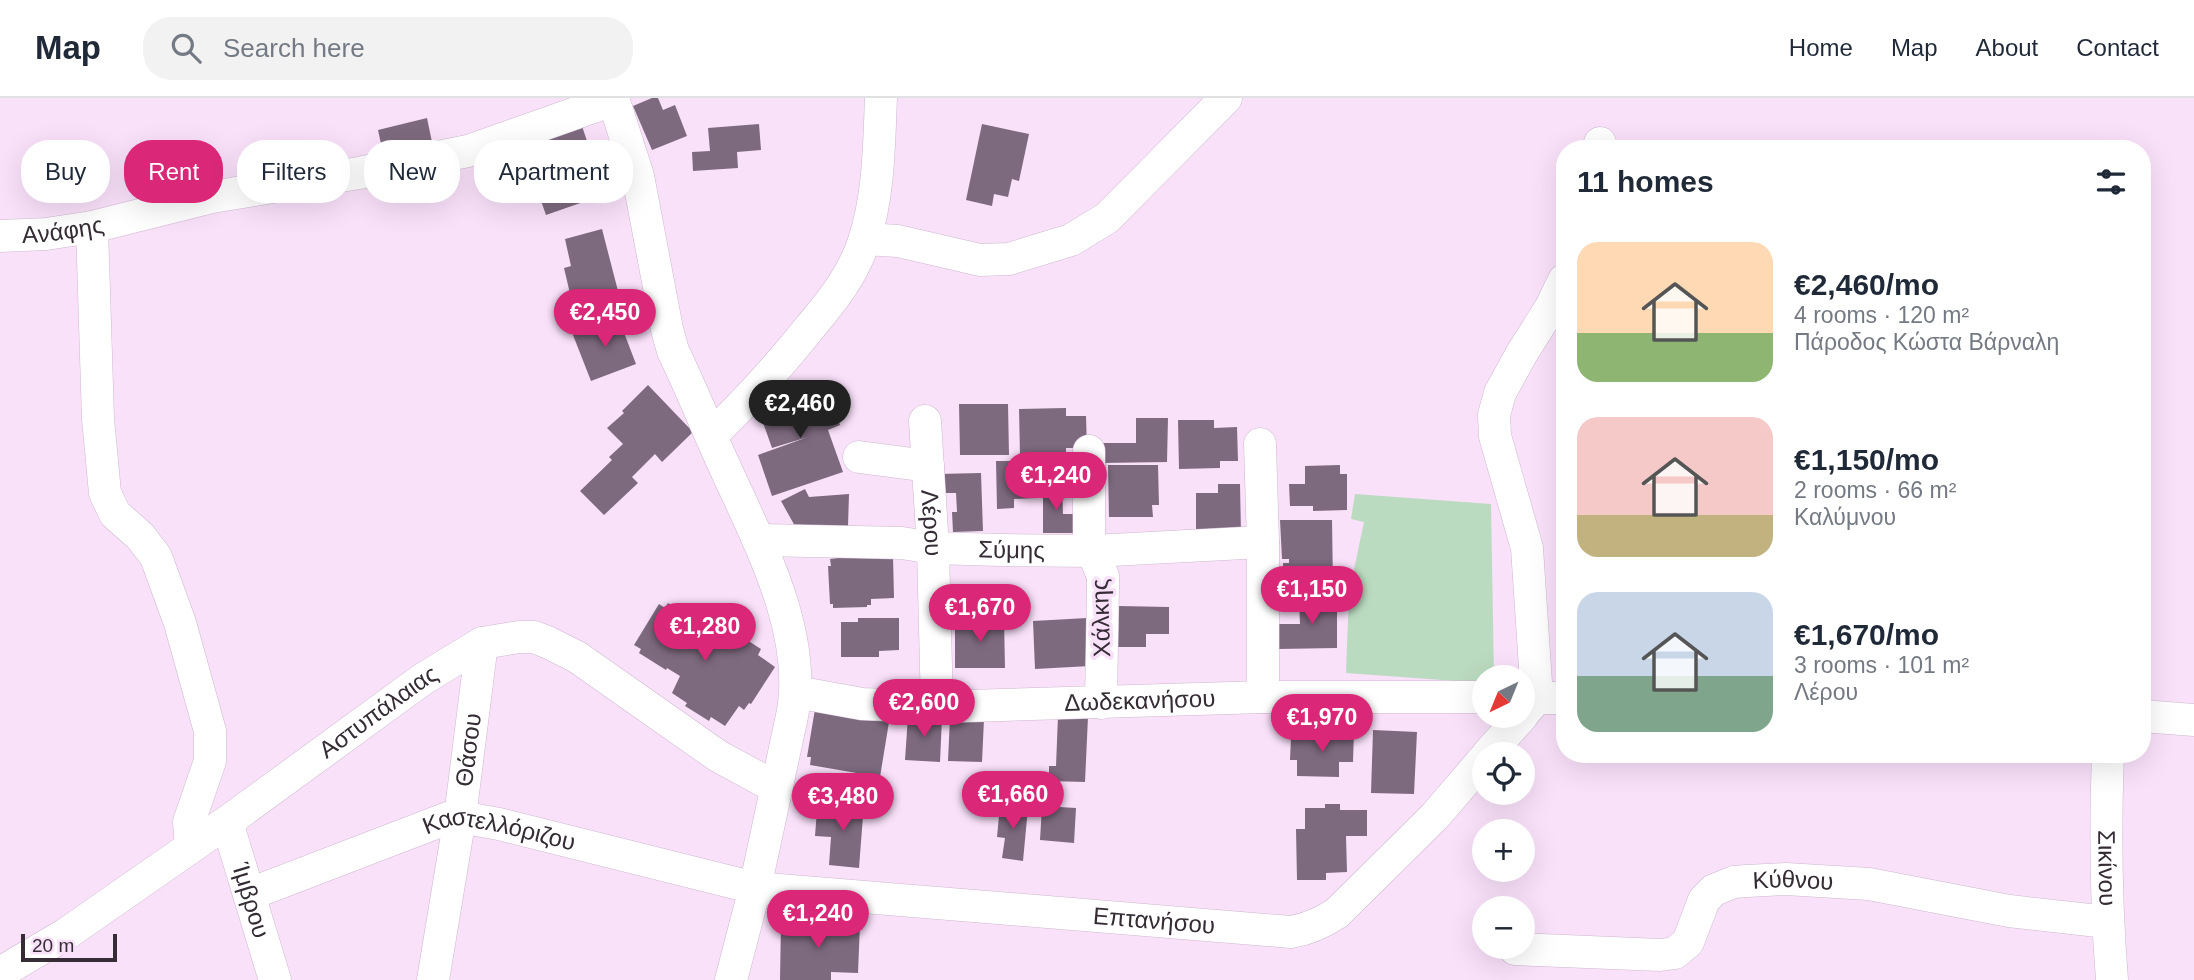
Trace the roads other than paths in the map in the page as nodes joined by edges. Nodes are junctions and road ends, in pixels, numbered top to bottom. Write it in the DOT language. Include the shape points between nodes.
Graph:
graph roads {
  1 [pos="881,98"];
  2 [pos="1226,98"];
  3 [pos="613,99"];
  4 [pos="92,227"];
  5 [pos="0,236"];
  6 [pos="865,239"];
  7 [pos="1556,297"];
  8 [pos="925,421"];
  9 [pos="711,436"];
  10 [pos="1260,444"];
  11 [pos="1089,451"];
  12 [pos="859,457"];
  13 [pos="928,466"];
  14 [pos="758,540"];
  15 [pos="1263,542"];
  16 [pos="933,548"];
  17 [pos="1093,551"];
  18 [pos="482,643"];
  19 [pos="1532,665"];
  20 [pos="796,692"];
  21 [pos="1263,697"];
  22 [pos="1472,697"];
  23 [pos="1101,703"];
  24 [pos="937,707"];
  25 [pos="2151,717"];
  26 [pos="2194,719"];
  27 [pos="1513,728"];
  28 [pos="1500,742"];
  29 [pos="2108,763"];
  30 [pos="1472,774"];
  31 [pos="775,787"];
  32 [pos="460,817"];
  33 [pos="227,822"];
  34 [pos="191,846"];
  35 [pos="755,888"];
  36 [pos="250,894"];
  37 [pos="2108,922"];
  38 [pos="1535,949"];
  39 [pos="0,973"];
  40 [pos="275,980"];
  41 [pos="433,980"];
  42 [pos="731,980"];
  43 [pos="2112,980"];
  1 -- 6 [label="street" via="878,166"];
  2 -- 6 [label="street" via="1107,218 1071,240 1009,259 980,260 898,241"];
  3 -- 4 [label="street, Ανάφης" via="468,150 212,197"];
  3 -- 9 [label="street" via="638,176 673,351"];
  4 -- 5 [label="street, Ανάφης"];
  4 -- 34 [label="street" via="105,493 115,514 141,536 156,557 210,731 211,761 189,822"];
  6 -- 9 [label="street" via="831,302 768,379"];
  7 -- 19 [label="street" via="1500,393 1494,415 1494,436 1527,548"];
  8 -- 13 [label="street, Λέρου"];
  9 -- 14 [label="street"];
  10 -- 15 [label="street"];
  11 -- 17 [label="street, Χάλκης" via="1088,532"];
  12 -- 13 [label="street"];
  13 -- 16 [label="street, Λέρου"];
  14 -- 16 [label="street, Σύμης" via="902,542"];
  14 -- 20 [label="street" via="788,630"];
  15 -- 17 [label="street, Σύμης"];
  15 -- 21 [label="street"];
  16 -- 17 [label="street, Σύμης"];
  16 -- 24 [label="street, Λέρου"];
  17 -- 23 [label="street, Χάλκης" via="1103,576"];
  18 -- 31 [label="street, Αστυπάλαιας" via="519,637 547,642 577,657 718,756"];
  18 -- 32 [label="street, Θάσου"];
  18 -- 33 [label="street, Αστυπάλαιας" via="423,679"];
  20 -- 24 [label="street, Δωδεκανήσου" via="862,704"];
  20 -- 31 [label="street"];
  21 -- 22 [label="street, Δωδεκανήσου"];
  21 -- 23 [label="street, Δωδεκανήσου"];
  23 -- 24 [label="street, Δωδεκανήσου"];
  25 -- 26 [label="street"];
  27 -- 28 [label="street"];
  29 -- 37 [label="street, Σικίνου"];
  30 -- 35 [label="street, Επτανήσου" via="1337,913 1300,930 1254,930"];
  31 -- 35 [label="street"];
  32 -- 35 [label="street, Καστελλόριζου"];
  32 -- 36 [label="street, Καστελλόριζου"];
  32 -- 41 [label="street, Θάσου"];
  33 -- 34 [label="street, Αστυπάλαιας"];
  33 -- 36 [label="street, Ίμβρου"];
  34 -- 39 [label="street, Αστυπάλαιας" via="66,934"];
  35 -- 42 [label="street"];
  36 -- 40 [label="street, Ίμβρου"];
  37 -- 38 [label="street, Κύθνου" via="2008,911 1868,884 1773,880 1734,883 1714,890 1704,900 1688,942 1675,953"];
  37 -- 43 [label="street, Σικίνου"];
}
